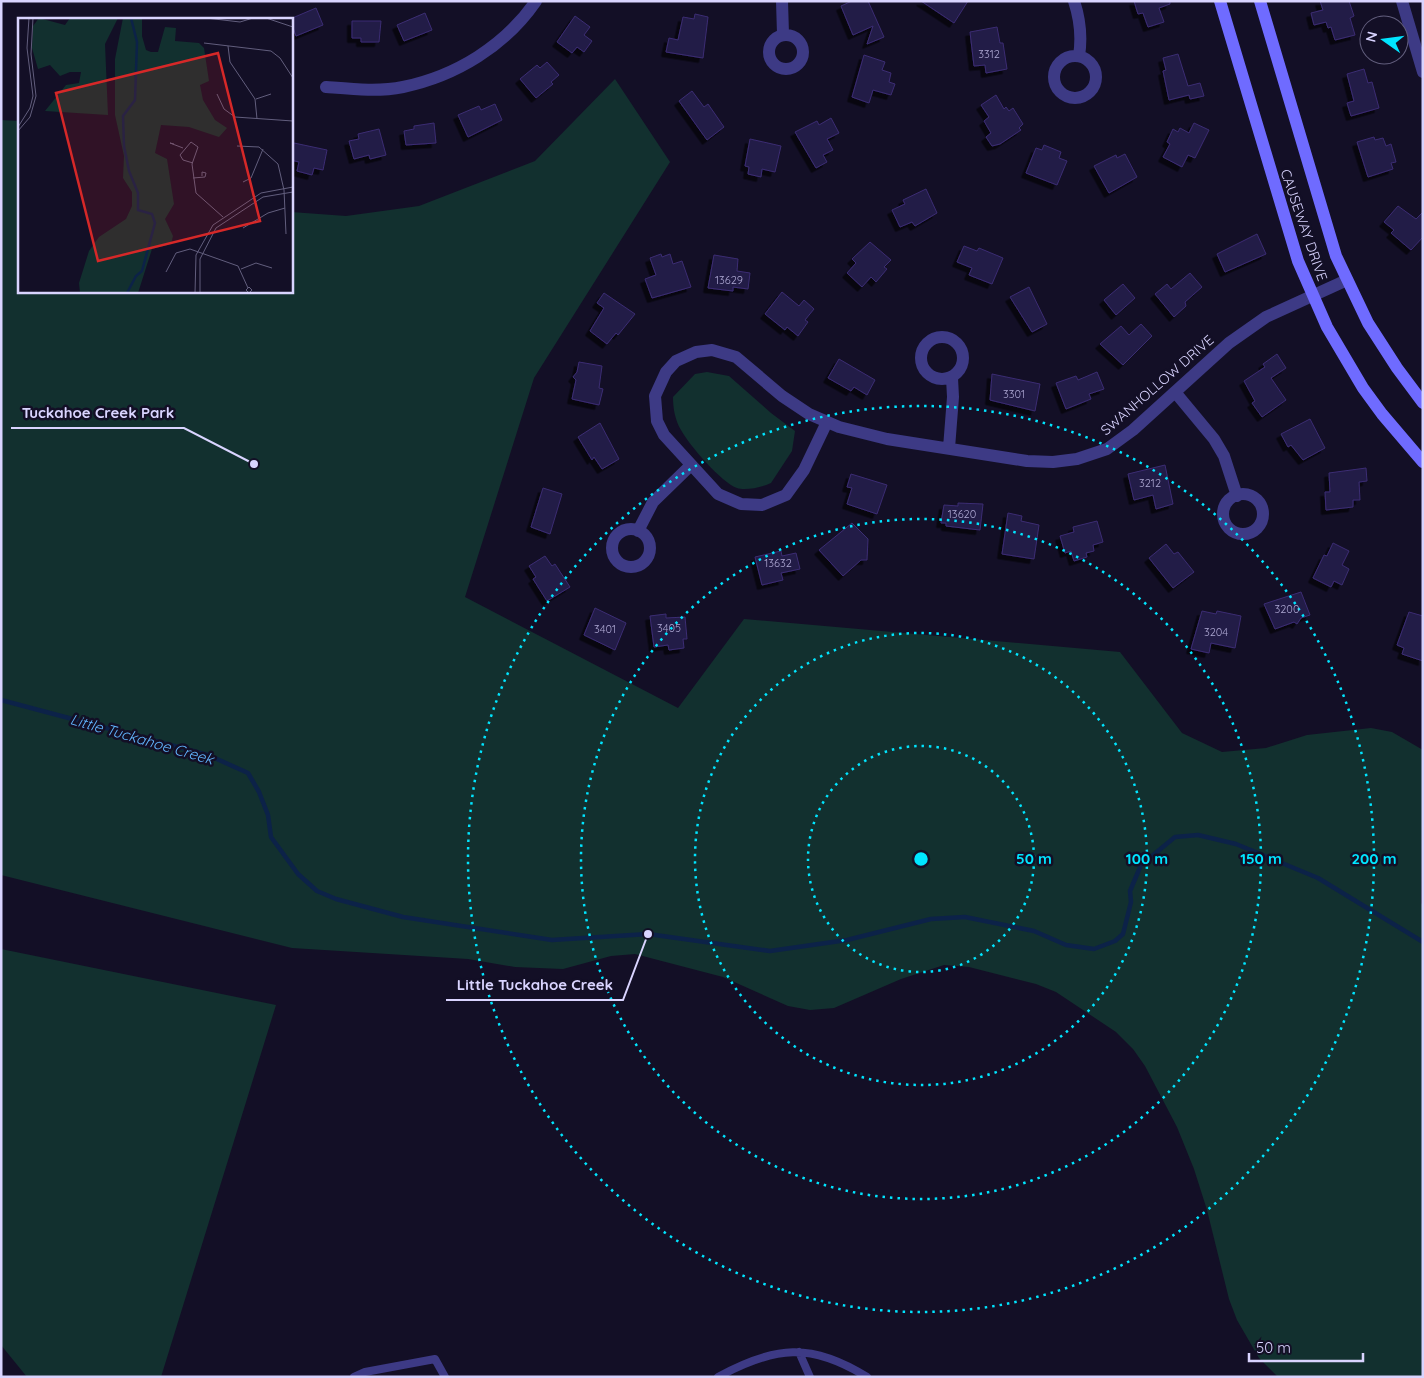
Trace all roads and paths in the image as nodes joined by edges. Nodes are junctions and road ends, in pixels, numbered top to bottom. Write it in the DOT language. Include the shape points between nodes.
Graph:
graph roads {
  1 [pos="536,1"];
  2 [pos="782,1"];
  3 [pos="1074,1"];
  4 [pos="1220,1"];
  5 [pos="1260,1"];
  6 [pos="1402,1"];
  7 [pos="783,34"];
  8 [pos="1079,56"];
  9 [pos="1423,72"];
  10 [pos="326,87"];
  11 [pos="1348,280"];
  12 [pos="1313,295"];
  13 [pos="952,378"];
  14 [pos="1175,392"];
  15 [pos="1423,403"];
  16 [pos="827,422"];
  17 [pos="949,448"];
  18 [pos="1423,462"];
  19 [pos="690,466"];
  20 [pos="1237,496"];
  21 [pos="638,530"];
  22 [pos="798,1352"];
  23 [pos="354,1377"];
  24 [pos="444,1377"];
  25 [pos="718,1377"];
  26 [pos="810,1377"];
  27 [pos="867,1377"];
  1 -- 10 [label="street" via="505,37 464,65 443,74 386,89"];
  2 -- 7 [label="street"];
  3 -- 8 [label="street" via="1079,16"];
  4 -- 12 [label="street, CAUSEWAY DRIVE" via="1286,229"];
  5 -- 11 [label="street, CAUSEWAY DRIVE" via="1320,206 1336,256"];
  6 -- 9 [label="street"];
  11 -- 12 [label="street, SWANHOLLOW DRIVE"];
  11 -- 15 [label="street, CAUSEWAY DRIVE" via="1368,322"];
  12 -- 14 [label="street, SWANHOLLOW DRIVE" via="1266,317 1229,343"];
  12 -- 18 [label="street, CAUSEWAY DRIVE" via="1337,345 1363,388"];
  13 -- 17 [label="street"];
  14 -- 17 [label="street, SWANHOLLOW DRIVE" via="1107,449 1077,460 1027,461"];
  14 -- 20 [label="street" via="1214,439 1224,456"];
  16 -- 17 [label="street, SWANHOLLOW DRIVE" via="869,436"];
  16 -- 19 [label="street, SWANHOLLOW DRIVE" via="794,485 780,499 762,505 728,500"];
  16 -- 19 [label="street, SWANHOLLOW DRIVE" via="782,396 736,357 712,350 696,352 676,362 666,372 655,396 660,428"];
  19 -- 21 [label="street" via="653,502"];
  22 -- 25 [label="lane" via="765,1356"];
  22 -- 26 [label="lane"];
  22 -- 27 [label="lane" via="830,1357"];
  23 -- 24 [label="lane" via="435,1359"];
}
